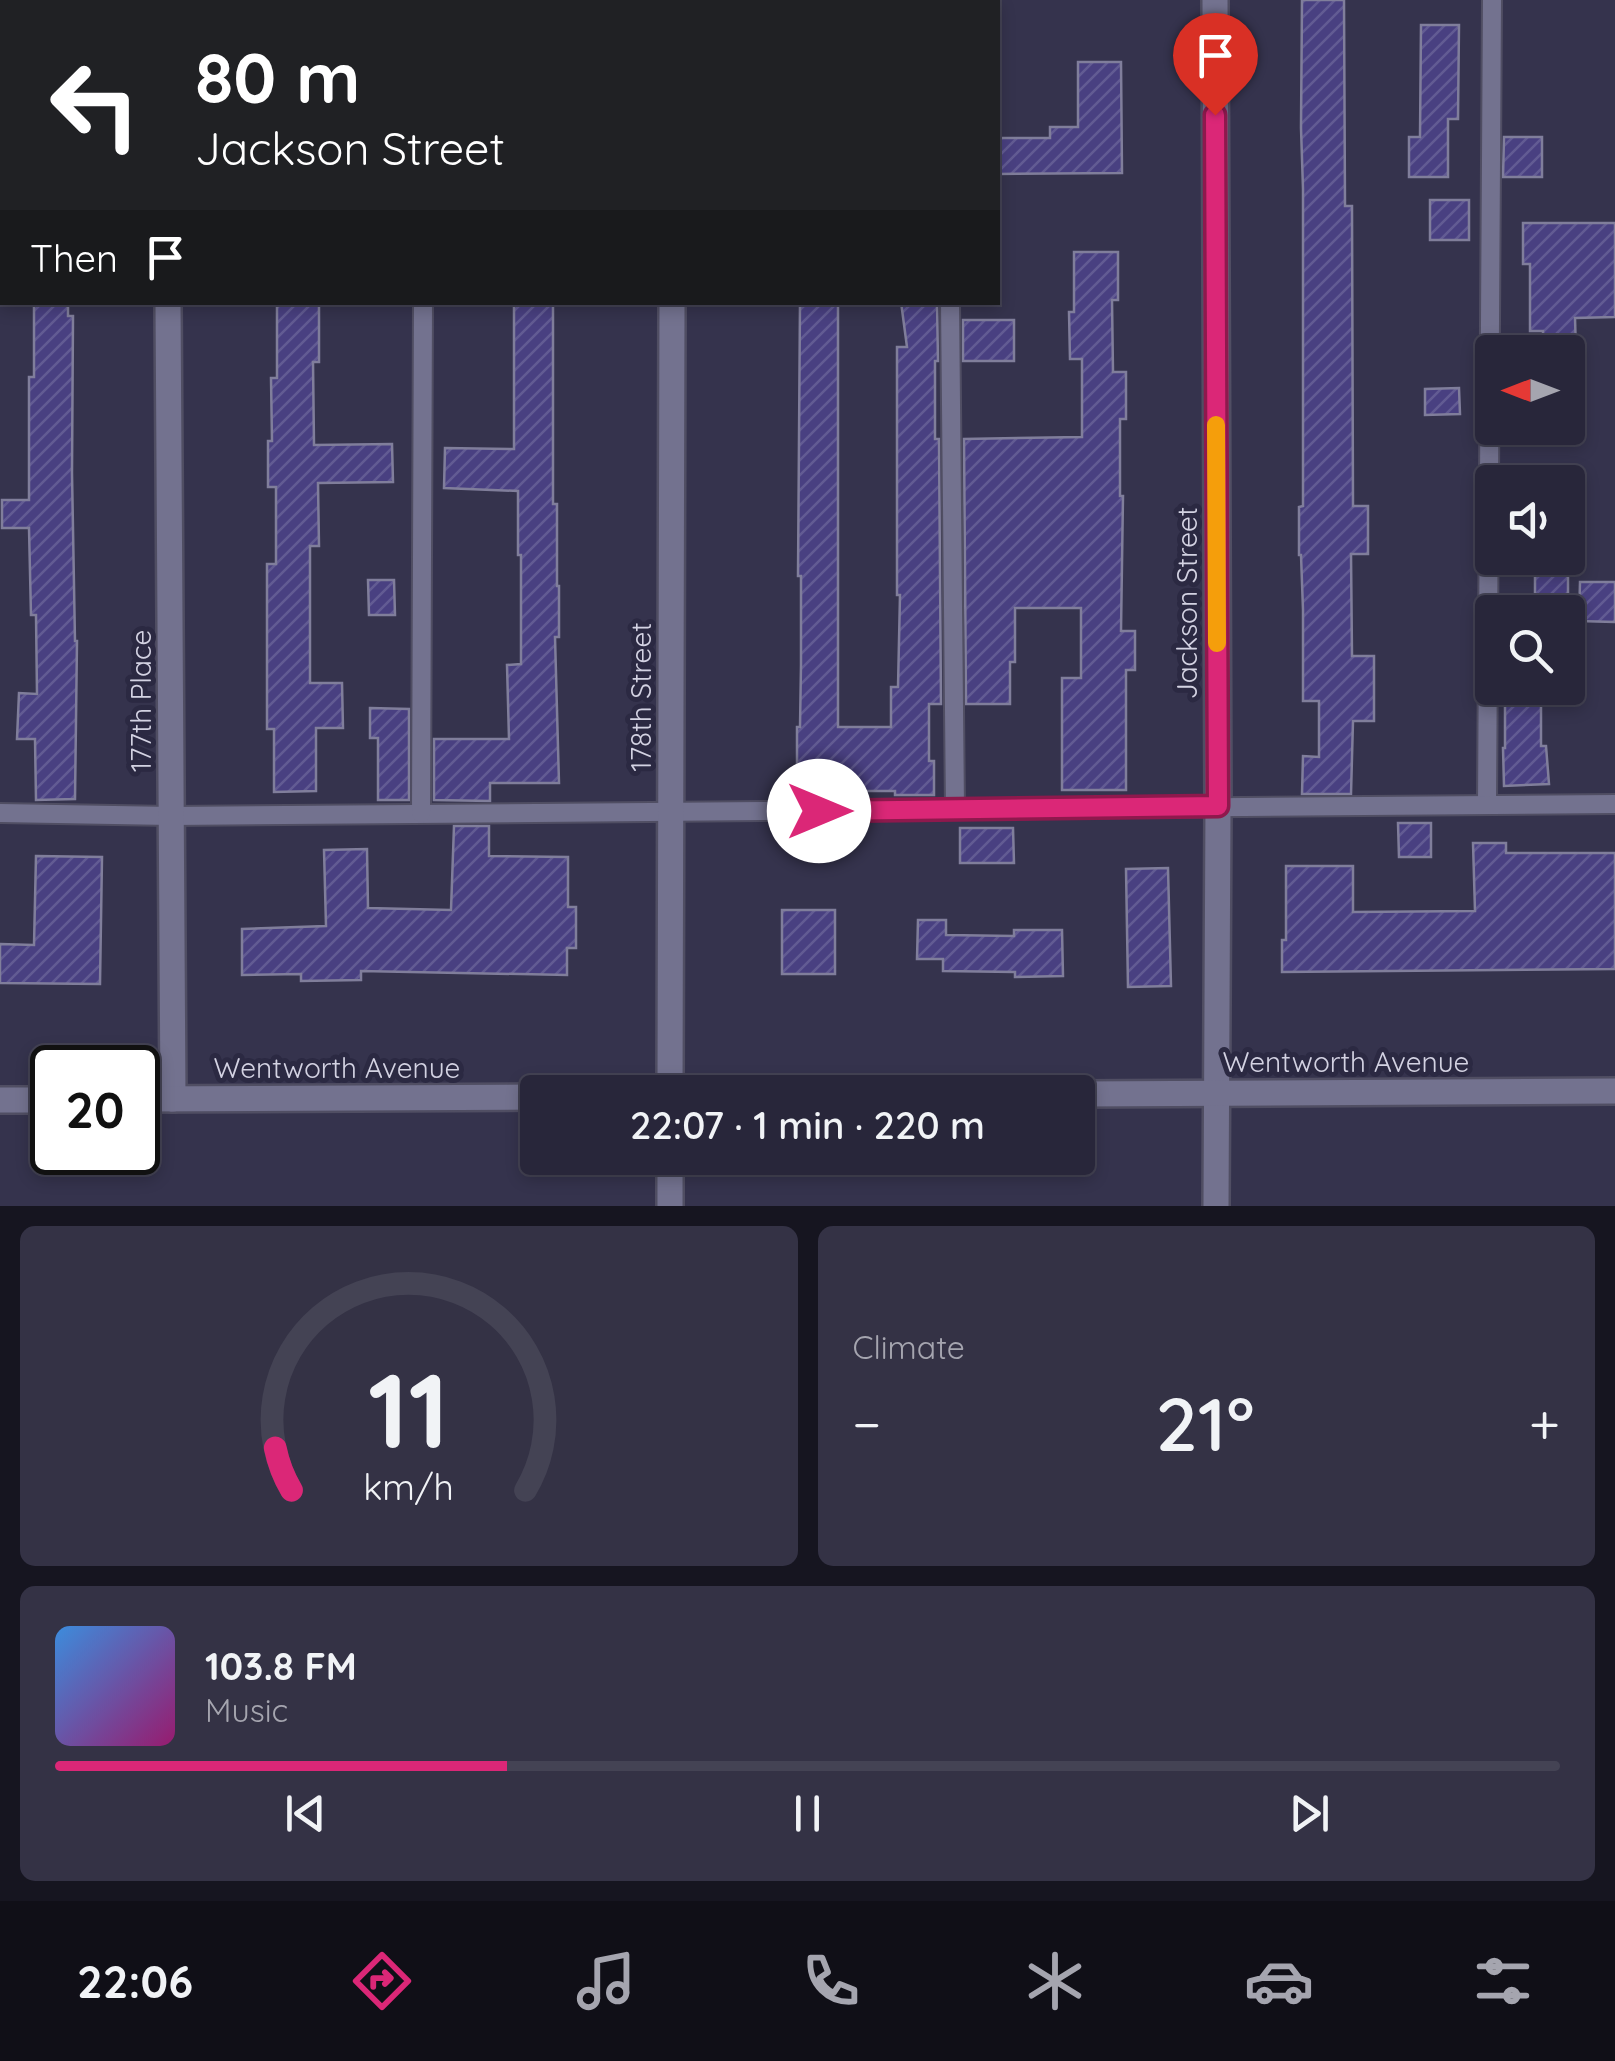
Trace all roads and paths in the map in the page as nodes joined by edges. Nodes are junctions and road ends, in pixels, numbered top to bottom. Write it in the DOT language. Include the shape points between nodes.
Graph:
graph roads {
  1 [pos="1215,0"];
  2 [pos="1492,0"];
  3 [pos="168,305"];
  4 [pos="423,305"];
  5 [pos="672,305"];
  6 [pos="950,305"];
  7 [pos="1487,804"];
  8 [pos="1615,804"];
  9 [pos="1218,806"];
  10 [pos="955,810"];
  11 [pos="671,812"];
  12 [pos="422,813"];
  13 [pos="0,814"];
  14 [pos="171,816"];
  15 [pos="670,1075"];
  16 [pos="1615,1090"];
  17 [pos="1216,1093"];
  18 [pos="1095,1094"];
  19 [pos="520,1097"];
  20 [pos="160,1099"];
  21 [pos="173,1099"];
  22 [pos="0,1100"];
  23 [pos="30,1100"];
  24 [pos="670,1175"];
  25 [pos="670,1206"];
  26 [pos="1216,1206"];
  1 -- 9 [label="street, Jackson Street"];
  2 -- 7 [label="lane"];
  3 -- 14 [label="street, 177th Place"];
  4 -- 12 [label="lane"];
  5 -- 11 [label="street, 178th Street"];
  6 -- 10 [label="lane"];
  7 -- 8 [label="lane"];
  7 -- 9 [label="lane"];
  9 -- 10 [label="lane"];
  9 -- 17 [label="street, Jackson Street"];
  10 -- 11 [label="lane"];
  11 -- 12 [label="lane"];
  11 -- 15 [label="street, 178th Street"];
  12 -- 14 [label="lane"];
  13 -- 14 [label="lane"];
  14 -- 21 [label="street, 177th Place"];
  16 -- 17 [label="street, Wentworth Avenue"];
  17 -- 18 [label="street, Wentworth Avenue"];
  17 -- 26 [label="street, Jackson Street"];
  19 -- 21 [label="street, Wentworth Avenue"];
  20 -- 21 [label="street, Wentworth Avenue"];
  22 -- 23 [label="street"];
  24 -- 25 [label="street"];
}
